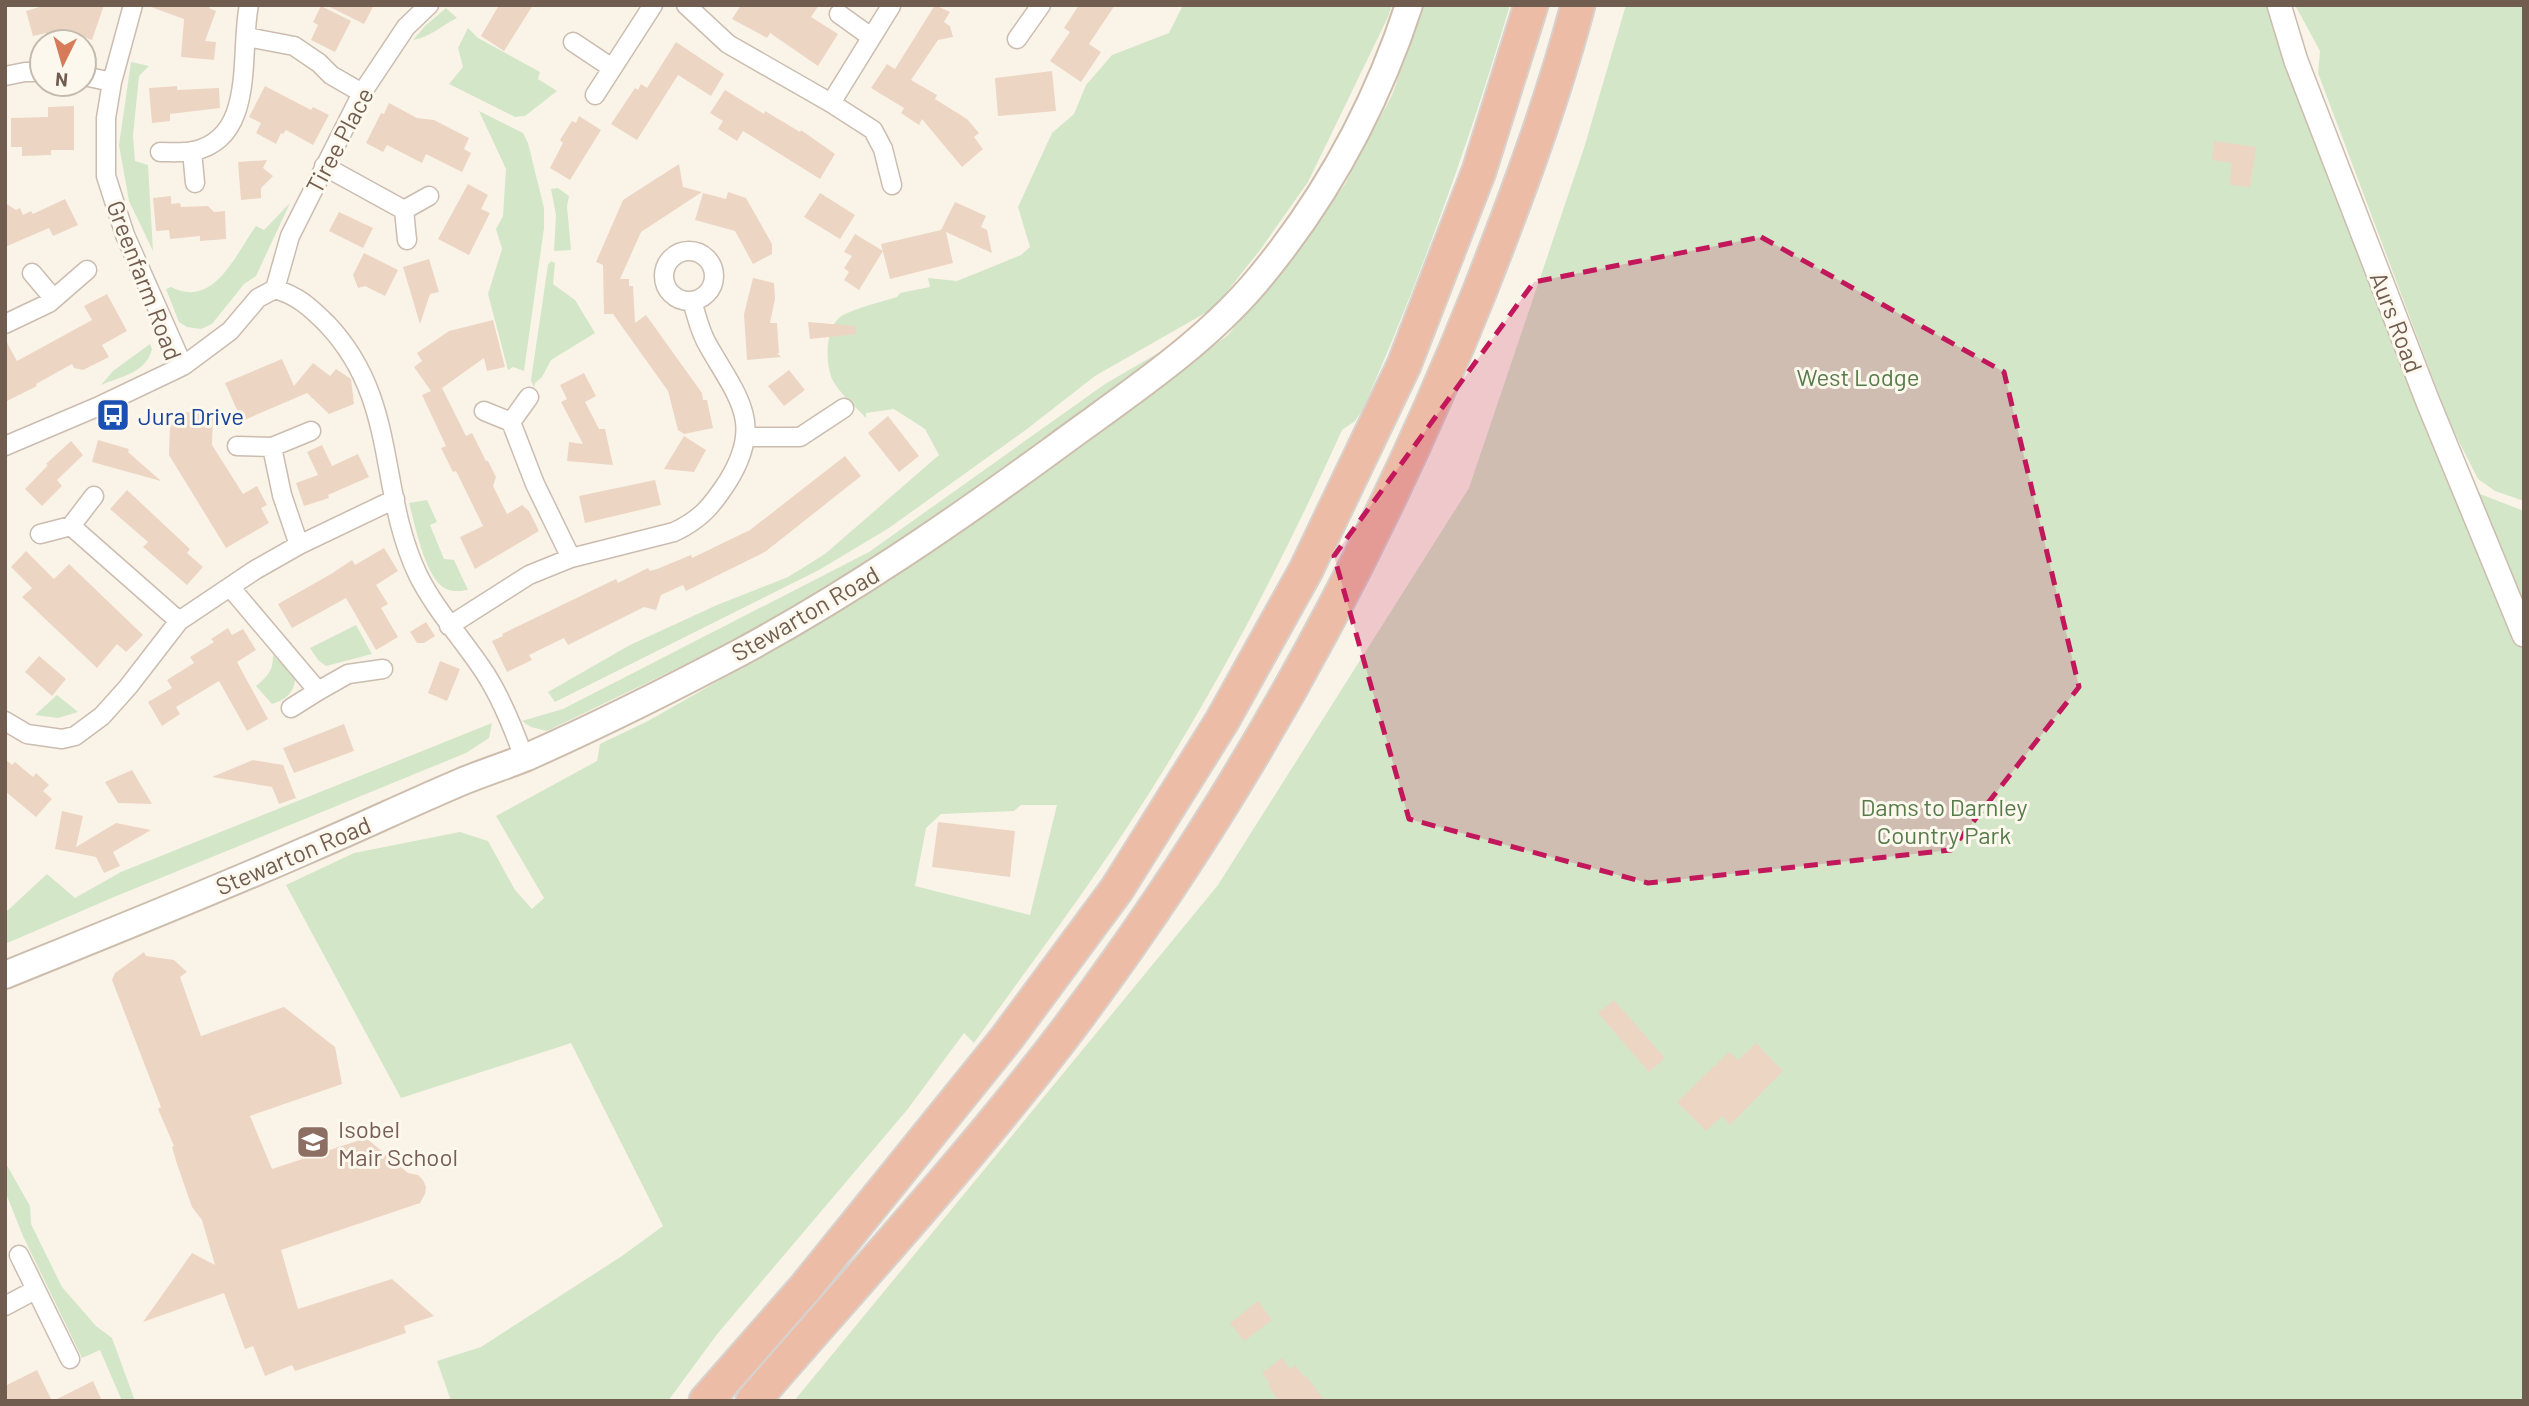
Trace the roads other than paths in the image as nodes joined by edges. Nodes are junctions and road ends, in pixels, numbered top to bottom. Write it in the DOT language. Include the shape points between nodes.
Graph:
graph roads {
  1 [pos="133,5"];
  2 [pos="249,5"];
  3 [pos="429,5"];
  4 [pos="653,5"];
  5 [pos="686,5"];
  6 [pos="1041,5"];
  7 [pos="1409,5"];
  8 [pos="1531,5"];
  9 [pos="1578,5"];
  10 [pos="2279,5"];
  11 [pos="891,6"];
  12 [pos="839,15"];
  13 [pos="247,37"];
  14 [pos="872,37"];
  15 [pos="1017,39"];
  16 [pos="573,43"];
  17 [pos="612,68"];
  18 [pos="28,72"];
  19 [pos="5,76"];
  20 [pos="98,79"];
  21 [pos="112,82"];
  22 [pos="362,93"];
  23 [pos="595,95"];
  24 [pos="831,103"];
  25 [pos="192,151"];
  26 [pos="160,152"];
  27 [pos="324,166"];
  28 [pos="195,183"];
  29 [pos="892,185"];
  30 [pos="429,196"];
  31 [pos="404,210"];
  32 [pos="407,240"];
  33 [pos="87,270"];
  34 [pos="33,273"];
  35 [pos="275,289"];
  36 [pos="54,299"];
  37 [pos="692,302"];
  38 [pos="5,324"];
  39 [pos="183,366"];
  40 [pos="529,397"];
  41 [pos="844,408"];
  42 [pos="484,411"];
  43 [pos="511,422"];
  44 [pos="311,431"];
  45 [pos="746,437"];
  46 [pos="5,446"];
  47 [pos="237,446"];
  48 [pos="272,447"];
  49 [pos="93,496"];
  50 [pos="395,499"];
  51 [pos="71,526"];
  52 [pos="40,534"];
  53 [pos="299,545"];
  54 [pos="571,558"];
  55 [pos="230,587"];
  56 [pos="179,621"];
  57 [pos="449,626"];
  58 [pos="2524,635"];
  59 [pos="383,669"];
  60 [pos="318,691"];
  61 [pos="291,708"];
  62 [pos="5,721"];
  63 [pos="524,758"];
  64 [pos="5,975"];
  65 [pos="19,1255"];
  66 [pos="35,1290"];
  67 [pos="5,1306"];
  68 [pos="70,1359"];
  69 [pos="706,1401"];
  70 [pos="753,1401"];
  1 -- 21 [label="street, Greenfarm Road"];
  2 -- 13 [label="street"];
  3 -- 22 [label="street, Tiree Place" via="406,27"];
  4 -- 17 [label="street"];
  5 -- 24 [label="street" via="728,44"];
  6 -- 15 [label="street"];
  7 -- 63 [label="main road, Stewarton Road" via="1380,83 1306,216 1254,284 1196,341 969,510 831,600 741,652"];
  8 -- 69 [label="highway" via="1479,171 1404,365 1307,570 1222,721 1117,889 1006,1039 805,1288"];
  9 -- 70 [label="highway" via="1500,243 1420,434 1364,553 1256,750 1072,1023 891,1245"];
  10 -- 58 [label="street, Aurs Road" via="2296,61 2428,402"];
  11 -- 14 [label="street"];
  12 -- 14 [label="street"];
  13 -- 22 [label="street" via="294,46"];
  13 -- 25 [label="street" via="232,125 214,142"];
  14 -- 24 [label="street"];
  16 -- 17 [label="street"];
  17 -- 23 [label="street"];
  18 -- 19 [label="street"];
  20 -- 21 [label="street"];
  21 -- 39 [label="street, Greenfarm Road" via="106,118 106,176 125,235"];
  22 -- 27 [label="street, Tiree Place"];
  24 -- 29 [label="street" via="873,130"];
  25 -- 26 [label="street"];
  25 -- 28 [label="street"];
  27 -- 31 [label="street"];
  27 -- 35 [label="street, Tiree Place" via="290,236"];
  30 -- 31 [label="street"];
  31 -- 32 [label="street"];
  33 -- 36 [label="street"];
  34 -- 36 [label="street"];
  35 -- 39 [label="street" via="258,298 230,331"];
  35 -- 50 [label="street" via="302,300 354,359 378,415"];
  36 -- 38 [label="street"];
  37 -- 45 [label="street" via="708,346 739,396"];
  39 -- 46 [label="street, Greenfarm Road"];
  40 -- 43 [label="street"];
  41 -- 45 [label="street" via="800,437"];
  42 -- 43 [label="street"];
  43 -- 54 [label="street"];
  44 -- 48 [label="street"];
  45 -- 54 [label="street" via="733,472 706,513 687,526"];
  47 -- 48 [label="street"];
  48 -- 53 [label="street"];
  49 -- 51 [label="street"];
  50 -- 53 [label="street"];
  50 -- 57 [label="street" via="417,573"];
  51 -- 52 [label="street"];
  51 -- 56 [label="street"];
  53 -- 55 [label="street"];
  54 -- 57 [label="street" via="529,575"];
  55 -- 56 [label="street"];
  55 -- 60 [label="street"];
  56 -- 62 [label="street" via="102,716 75,736 62,739 27,734"];
  57 -- 63 [label="street" via="501,703"];
  59 -- 60 [label="street" via="348,674"];
  60 -- 61 [label="street"];
  63 -- 64 [label="main road, Stewarton Road"];
  65 -- 66 [label="street"];
  66 -- 67 [label="street"];
  66 -- 68 [label="street"];
}
